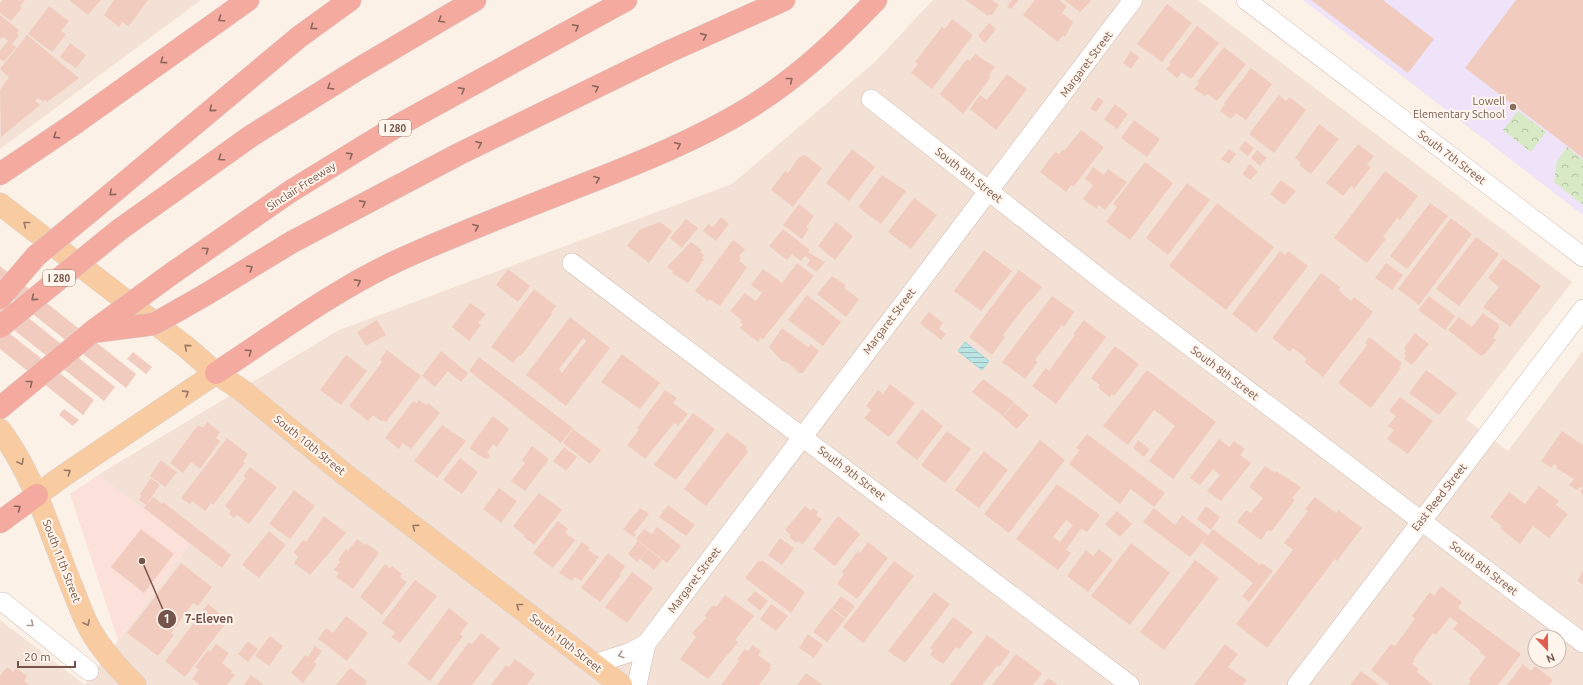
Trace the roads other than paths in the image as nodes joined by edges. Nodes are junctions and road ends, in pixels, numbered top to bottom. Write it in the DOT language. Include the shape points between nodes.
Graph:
graph roads {
  1 [pos="248,0"];
  2 [pos="350,0"];
  3 [pos="475,0"];
  4 [pos="626,0"];
  5 [pos="784,0"];
  6 [pos="876,0"];
  7 [pos="1133,0"];
  8 [pos="1246,0"];
  9 [pos="871,98"];
  10 [pos="0,174"];
  11 [pos="988,190"];
  12 [pos="0,204"];
  13 [pos="1583,257"];
  14 [pos="572,263"];
  15 [pos="0,298"];
  16 [pos="1583,309"];
  17 [pos="0,327"];
  18 [pos="92,332"];
  19 [pos="216,373"];
  20 [pos="0,408"];
  21 [pos="0,430"];
  22 [pos="802,436"];
  23 [pos="37,496"];
  24 [pos="1421,520"];
  25 [pos="0,522"];
  26 [pos="0,602"];
  27 [pos="1583,643"];
  28 [pos="646,644"];
  29 [pos="594,664"];
  30 [pos="89,671"];
  31 [pos="623,684"];
  32 [pos="135,685"];
  33 [pos="1130,685"];
  34 [pos="1297,685"];
  1 -- 10 [label="highway, one-way"];
  2 -- 15 [label="highway, one-way, bridge" via="299,37 36,256"];
  3 -- 17 [label="highway, I 280, one-way, bridge" via="251,136 119,230"];
  18 -- 4 [label="highway, Sinclair Freeway / I 280, one-way, bridge" via="291,192 397,126"];
  18 -- 5 [label="highway, one-way, bridge" via="154,324 292,242 445,161 668,52"];
  19 -- 6 [label="highway, one-way" via="347,288 397,261 642,161 744,111 785,84 849,29"];
  7 -- 11 [label="street, Margaret Street"];
  8 -- 13 [label="street, South 7th Street"];
  9 -- 11 [label="street, South 8th Street"];
  11 -- 22 [label="street, Margaret Street"];
  11 -- 24 [label="street, South 8th Street"];
  19 -- 12 [label="main road, South 10th Street, one-way"];
  14 -- 22 [label="street, South 9th Street"];
  16 -- 24 [label="street, East Reed Street"];
  20 -- 18 [label="highway, Sinclair Freeway / I 280, one-way"];
  23 -- 19 [label="main road, one-way"];
  29 -- 19 [label="main road, South 10th Street, one-way" via="343,473 243,391"];
  21 -- 23 [label="main road, South 11th Street, one-way" via="22,463"];
  22 -- 28 [label="street, Margaret Street"];
  22 -- 33 [label="street, South 9th Street"];
  25 -- 23 [label="highway, one-way"];
  23 -- 32 [label="main road, South 11th Street, one-way" via="86,621 107,655"];
  24 -- 27 [label="street, South 8th Street"];
  24 -- 34 [label="street, East Reed Street"];
  26 -- 30 [label="street, one-way"];
  28 -- 29 [label="street, Margaret Street, one-way" via="631,652"];
  28 -- 31 [label="street, Margaret Street"];
  29 -- 31 [label="main road, South 10th Street"];
}
